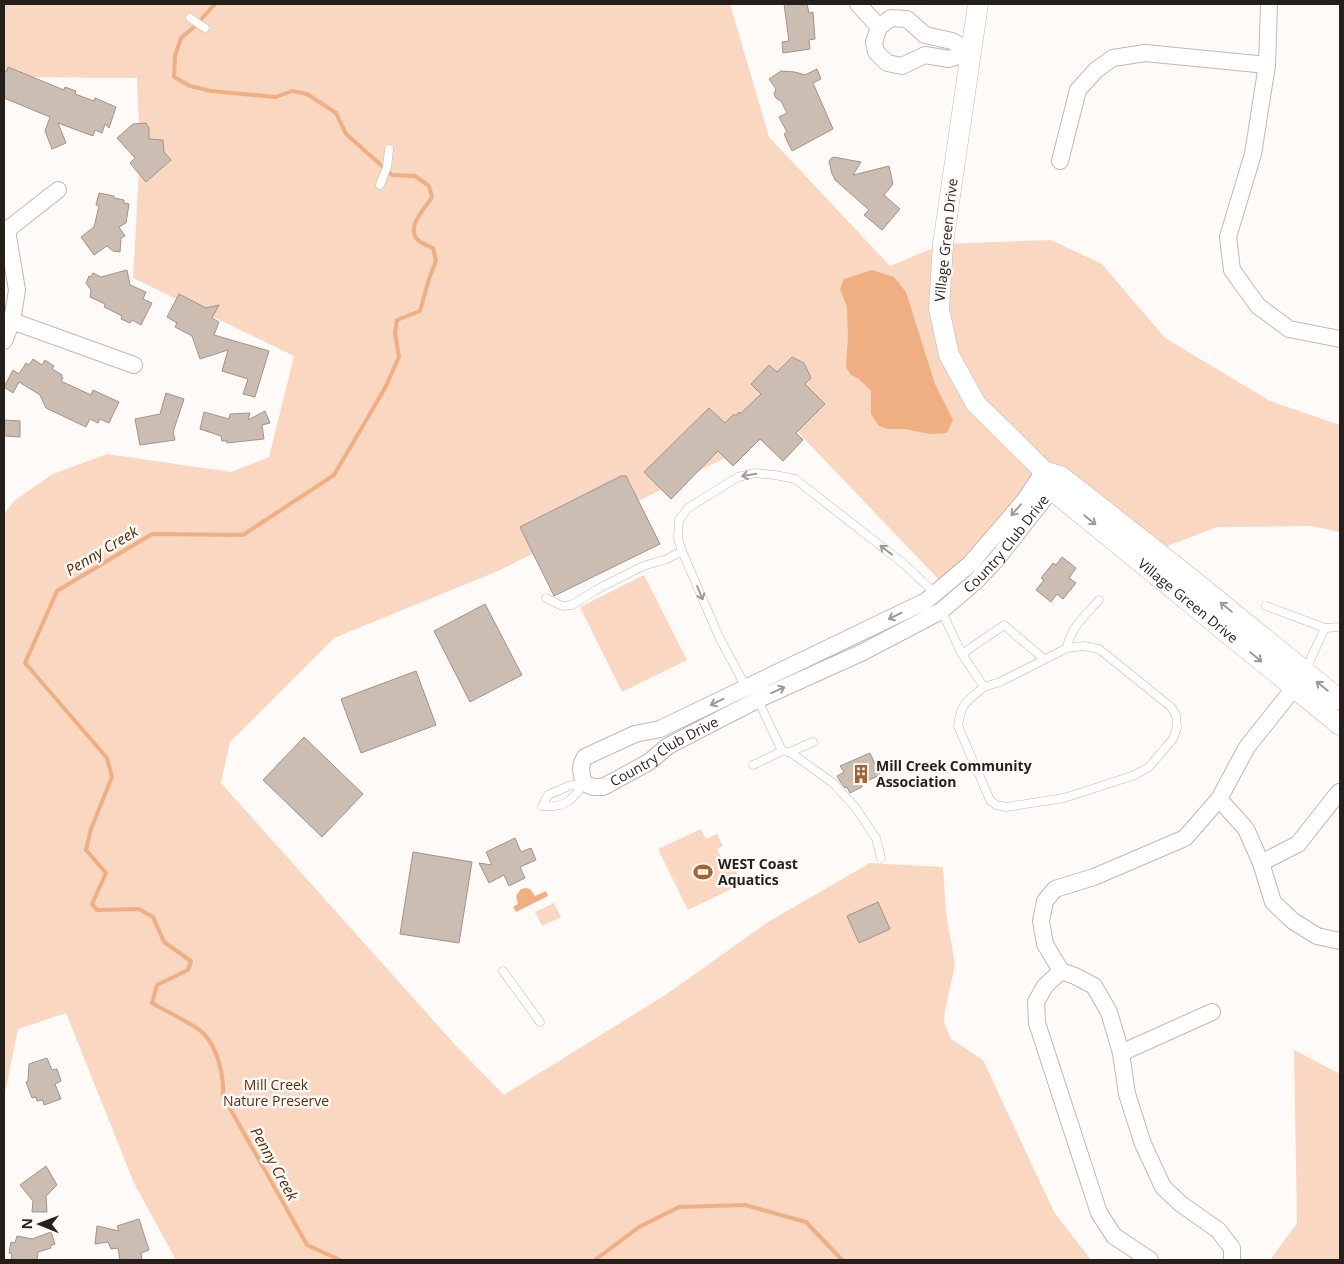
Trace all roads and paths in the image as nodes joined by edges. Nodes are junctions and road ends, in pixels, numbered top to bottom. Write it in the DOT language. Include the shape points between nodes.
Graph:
graph roads {
  1 [pos="858,4"];
  2 [pos="978,4"];
  3 [pos="1269,4"];
  4 [pos="190,18"];
  5 [pos="879,27"];
  6 [pos="205,28"];
  7 [pos="970,52"];
  8 [pos="1267,65"];
  9 [pos="389,149"];
  10 [pos="1060,160"];
  11 [pos="380,185"];
  12 [pos="58,190"];
  13 [pos="5,229"];
  14 [pos="12,321"];
  15 [pos="1340,339"];
  16 [pos="4,341"];
  17 [pos="134,366"];
  18 [pos="1052,479"];
  19 [pos="682,551"];
  20 [pos="936,594"];
  21 [pos="546,598"];
  22 [pos="1099,600"];
  23 [pos="1266,606"];
  24 [pos="941,611"];
  25 [pos="1340,627"];
  26 [pos="1325,628"];
  27 [pos="1067,648"];
  28 [pos="962,654"];
  29 [pos="1044,659"];
  30 [pos="1299,680"];
  31 [pos="984,687"];
  32 [pos="746,688"];
  33 [pos="759,699"];
  34 [pos="1340,700"];
  35 [pos="1340,725"];
  36 [pos="813,742"];
  37 [pos="786,752"];
  38 [pos="753,765"];
  39 [pos="584,783"];
  40 [pos="1339,792"];
  41 [pos="1219,799"];
  42 [pos="881,858"];
  43 [pos="1261,863"];
  44 [pos="1340,941"];
  45 [pos="503,971"];
  46 [pos="1060,971"];
  47 [pos="1212,1012"];
  48 [pos="540,1022"];
  49 [pos="1121,1053"];
  50 [pos="1150,1260"];
  51 [pos="1232,1260"];
  1 -- 5 [label="street"];
  2 -- 7 [label="street, Village Green Drive"];
  3 -- 8 [label="street"];
  4 -- 6 [label="lane"];
  5 -- 7 [label="street" via="891,18 907,19 925,35 952,41"];
  5 -- 7 [label="street" via="874,47 879,57 892,65 902,66 925,55 949,59"];
  7 -- 18 [label="street, Village Green Drive" via="943,244 939,309 949,355 976,404"];
  8 -- 10 [label="street" via="1145,53 1113,58 1096,70 1078,90"];
  8 -- 15 [label="street" via="1253,154 1228,237 1232,270 1258,306 1289,329"];
  9 -- 11 [label="lane"];
  12 -- 13 [label="street"];
  13 -- 14 [label="street" via="17,290"];
  14 -- 16 [label="street"];
  14 -- 17 [label="street"];
  18 -- 20 [label="street, Country Club Drive, one-way" via="1025,500 970,564"];
  18 -- 24 [label="street, Country Club Drive" via="996,560"];
  18 -- 30 [label="street, Village Green Drive"];
  20 -- 19 [label="lane, one-way" via="904,564 795,479 775,475 755,473 738,477 688,508 679,520 678,538"];
  19 -- 21 [label="lane" via="643,566 572,605 562,606"];
  19 -- 32 [label="lane, one-way" via="719,637"];
  20 -- 24 [label="lane"];
  20 -- 32 [label="street, Country Club Drive, one-way"];
  22 -- 27 [label="lane" via="1075,627"];
  23 -- 26 [label="lane"];
  24 -- 28 [label="lane"];
  33 -- 24 [label="street, Country Club Drive, one-way" via="863,652"];
  25 -- 26 [label="lane"];
  26 -- 30 [label="lane"];
  27 -- 29 [label="lane"];
  27 -- 31 [label="lane" via="1084,646 1099,649 1171,707 1177,727 1173,739 1149,767 1135,775 1064,798 1006,807 996,805 990,800 958,726 963,704"];
  28 -- 29 [label="lane" via="1004,626"];
  28 -- 31 [label="lane"];
  29 -- 31 [label="lane"];
  34 -- 30 [label="street, Village Green Drive, one-way"];
  30 -- 35 [label="street, Village Green Drive"];
  30 -- 41 [label="street" via="1248,747"];
  32 -- 33 [label="lane"];
  32 -- 39 [label="street, Country Club Drive, one-way" via="660,729 636,734 585,757 581,763"];
  33 -- 37 [label="lane"];
  33 -- 39 [label="street, Country Club Drive" via="668,746 649,762 603,787"];
  36 -- 37 [label="lane"];
  37 -- 38 [label="lane"];
  37 -- 42 [label="lane" via="833,783 855,807 876,838"];
  39 -- 39 [label="lane" via="548,795 542,806 556,807 574,798"];
  40 -- 43 [label="street" via="1298,844"];
  41 -- 43 [label="street" via="1246,829"];
  41 -- 46 [label="street" via="1185,838 1094,877 1055,889 1045,901 1041,921 1045,944"];
  43 -- 44 [label="street" via="1273,902 1293,921 1317,936"];
  45 -- 48 [label="lane"];
  46 -- 49 [label="street" via="1094,986 1109,1012"];
  46 -- 50 [label="street" via="1045,986 1036,1002 1037,1023 1099,1213 1114,1236"];
  47 -- 49 [label="street"];
  49 -- 51 [label="street" via="1127,1094 1143,1144 1163,1187 1218,1230 1232,1248"];
}
